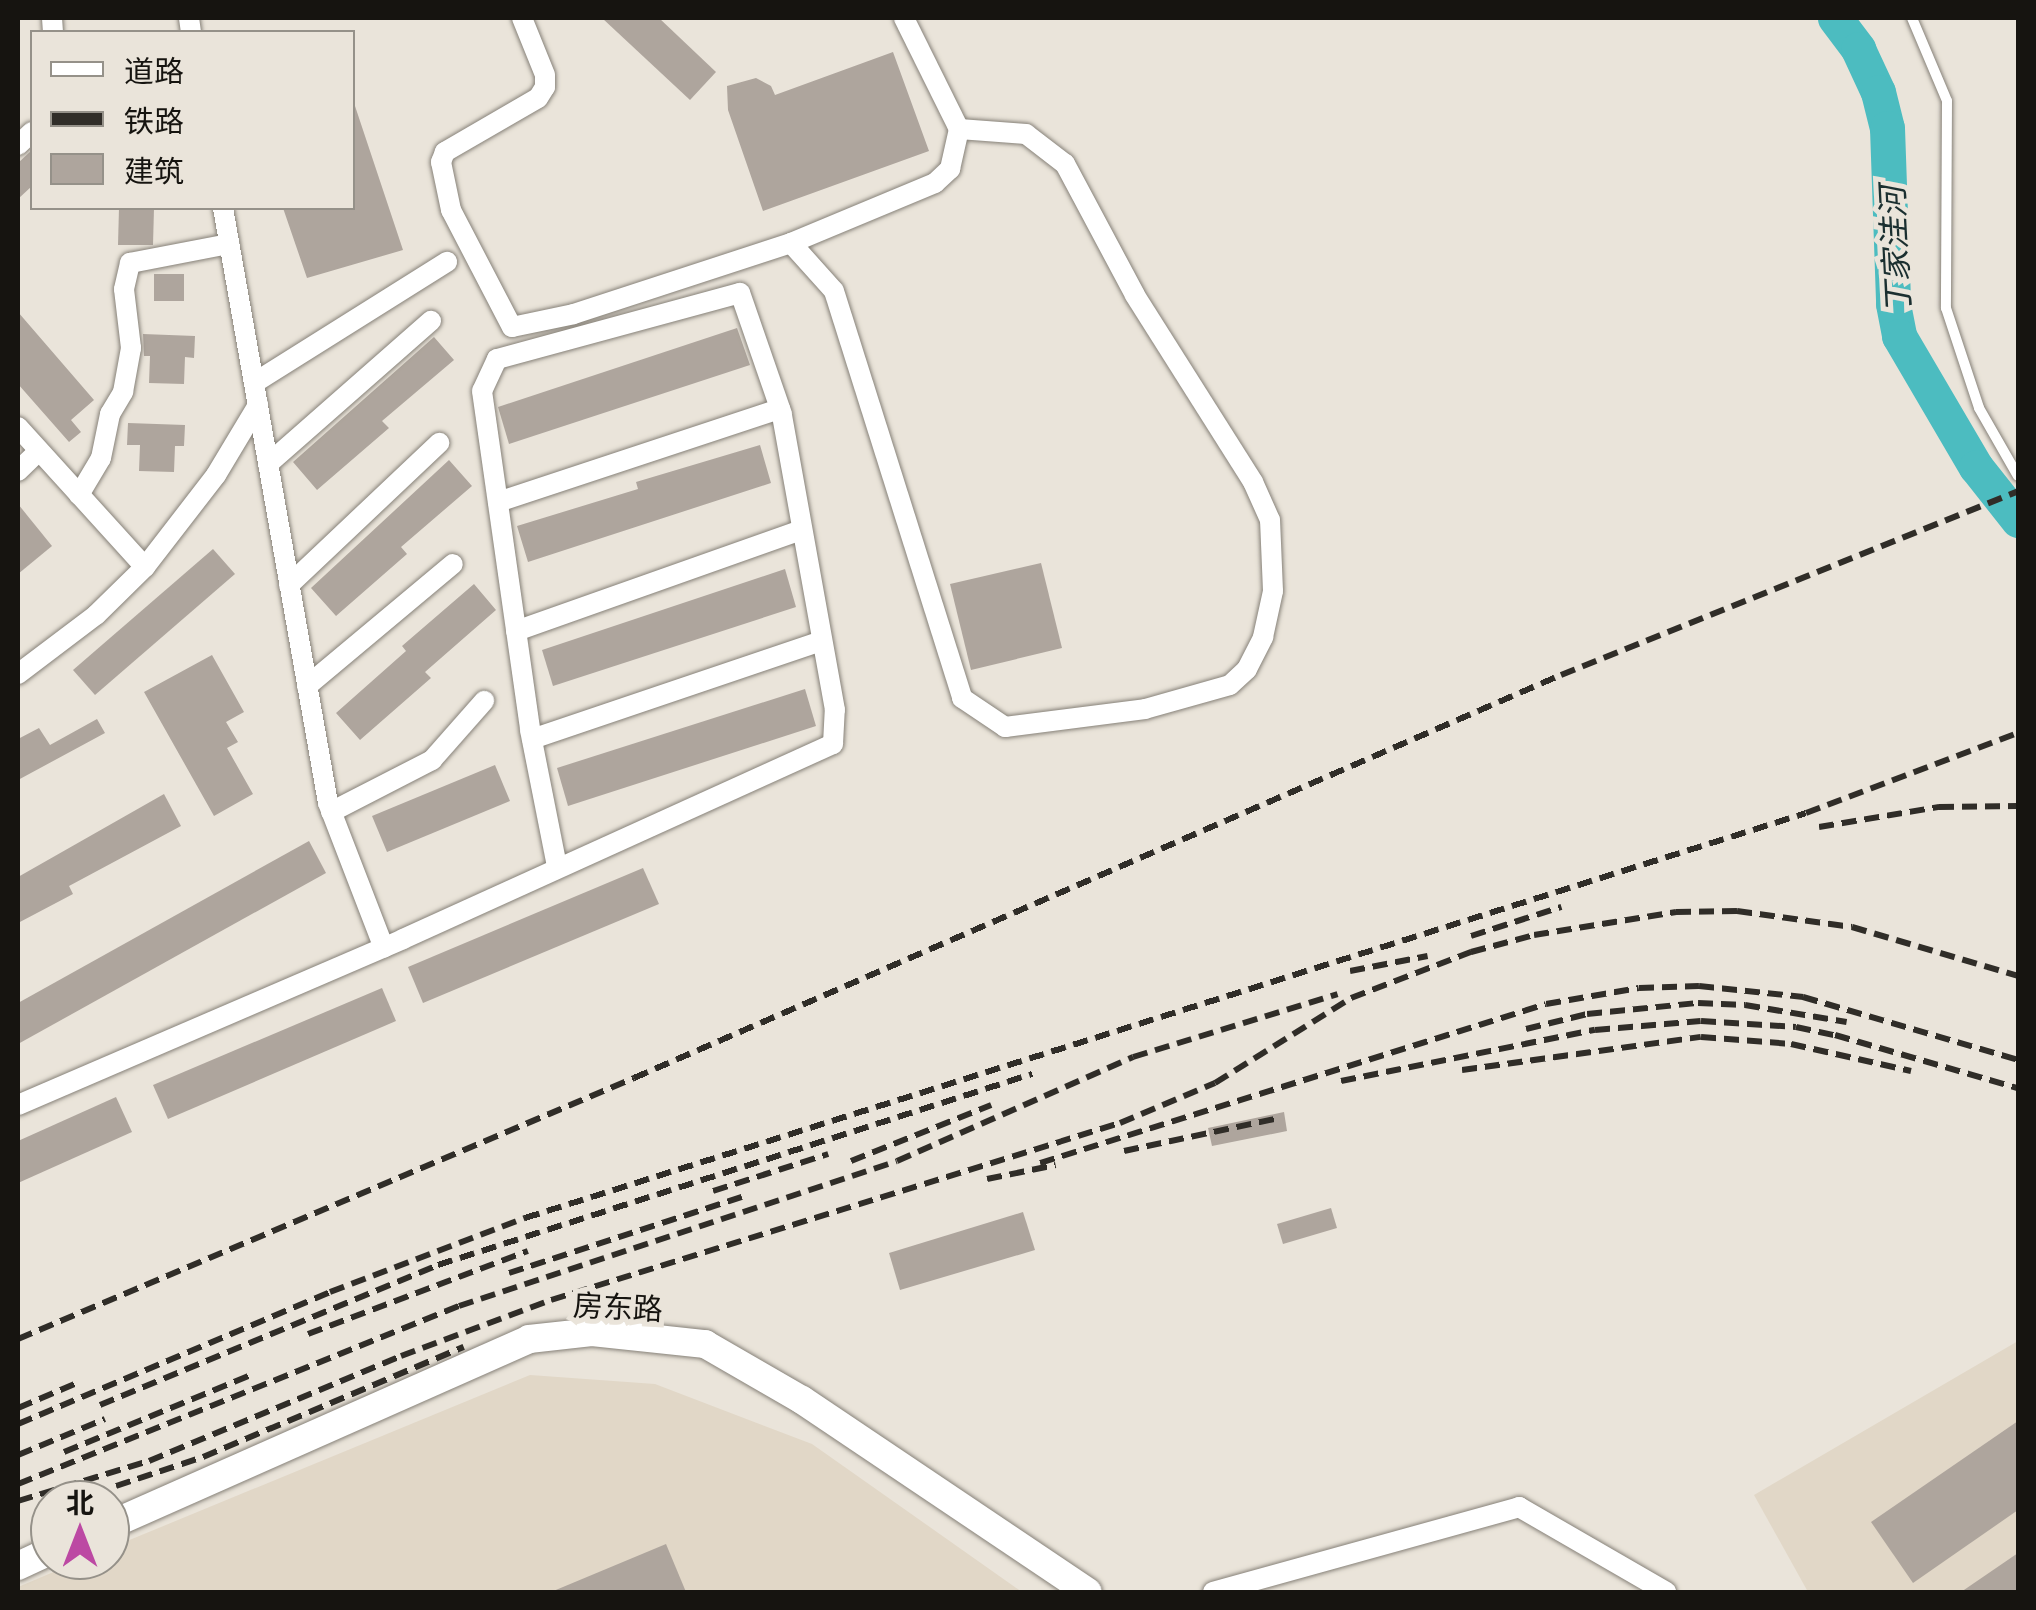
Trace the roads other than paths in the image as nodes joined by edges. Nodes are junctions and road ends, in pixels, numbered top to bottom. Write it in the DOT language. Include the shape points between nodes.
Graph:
graph roads {
  1 [pos="522,18"];
  2 [pos="904,18"];
  3 [pos="1912,18"];
  4 [pos="959,129"];
  5 [pos="222,210"];
  6 [pos="791,243"];
  7 [pos="229,244"];
  8 [pos="448,262"];
  9 [pos="430,321"];
  10 [pos="254,383"];
  11 [pos="258,405"];
  12 [pos="780,409"];
  13 [pos="18,428"];
  14 [pos="439,443"];
  15 [pos="39,451"];
  16 [pos="268,464"];
  17 [pos="18,471"];
  18 [pos="2018,476"];
  19 [pos="79,495"];
  20 [pos="498,502"];
  21 [pos="802,530"];
  22 [pos="453,564"];
  23 [pos="144,568"];
  24 [pos="290,585"];
  25 [pos="516,631"];
  26 [pos="822,641"];
  27 [pos="18,674"];
  28 [pos="307,686"];
  29 [pos="484,702"];
  30 [pos="532,739"];
  31 [pos="332,812"];
  32 [pos="557,866"];
  33 [pos="384,948"];
  34 [pos="18,1105"];
  35 [pos="130,1516"];
  36 [pos="1088,1592"];
  37 [pos="1213,1592"];
  38 [pos="1666,1592"];
  1 -- 6 [label="street" via="545,87 538,98 446,152 442,162 450,210 512,327 574,314"];
  2 -- 4 [label="street"];
  3 -- 18 [label="lane" via="1947,102 1946,308 1979,408"];
  4 -- 6 [label="street" via="950,169 935,183"];
  4 -- 6 [label="street" via="1026,134 1065,164 1135,295 1253,482 1270,520 1272,591 1263,638 1230,685 1146,709 1005,727 962,698 834,292"];
  5 -- 7 [label="street"];
  7 -- 10 [label="street"];
  7 -- 19 [label="street" via="130,263 124,288 132,348 123,392"];
  8 -- 10 [label="street"];
  9 -- 16 [label="street"];
  10 -- 11 [label="street"];
  11 -- 16 [label="street"];
  11 -- 23 [label="street" via="216,475"];
  12 -- 20 [label="street"];
  12 -- 20 [label="street" via="740,293 497,358 482,391"];
  12 -- 21 [label="street"];
  13 -- 15 [label="street"];
  14 -- 24 [label="street"];
  15 -- 17 [label="street"];
  15 -- 19 [label="street"];
  16 -- 24 [label="street"];
  19 -- 23 [label="street"];
  20 -- 25 [label="street"];
  21 -- 25 [label="street"];
  21 -- 26 [label="street"];
  22 -- 28 [label="street"];
  23 -- 27 [label="street" via="96,615"];
  24 -- 28 [label="street"];
  25 -- 30 [label="street"];
  26 -- 30 [label="street"];
  26 -- 32 [label="street" via="835,710 833,744"];
  28 -- 31 [label="street"];
  29 -- 31 [label="street" via="432,760"];
  30 -- 32 [label="street"];
  31 -- 33 [label="street"];
  32 -- 33 [label="street"];
  33 -- 34 [label="street"];
  35 -- 36 [label="main road, 房东路" via="528,1339 592,1332 705,1344 867,1442"];
  37 -- 38 [label="street" via="1519,1506"];
}
